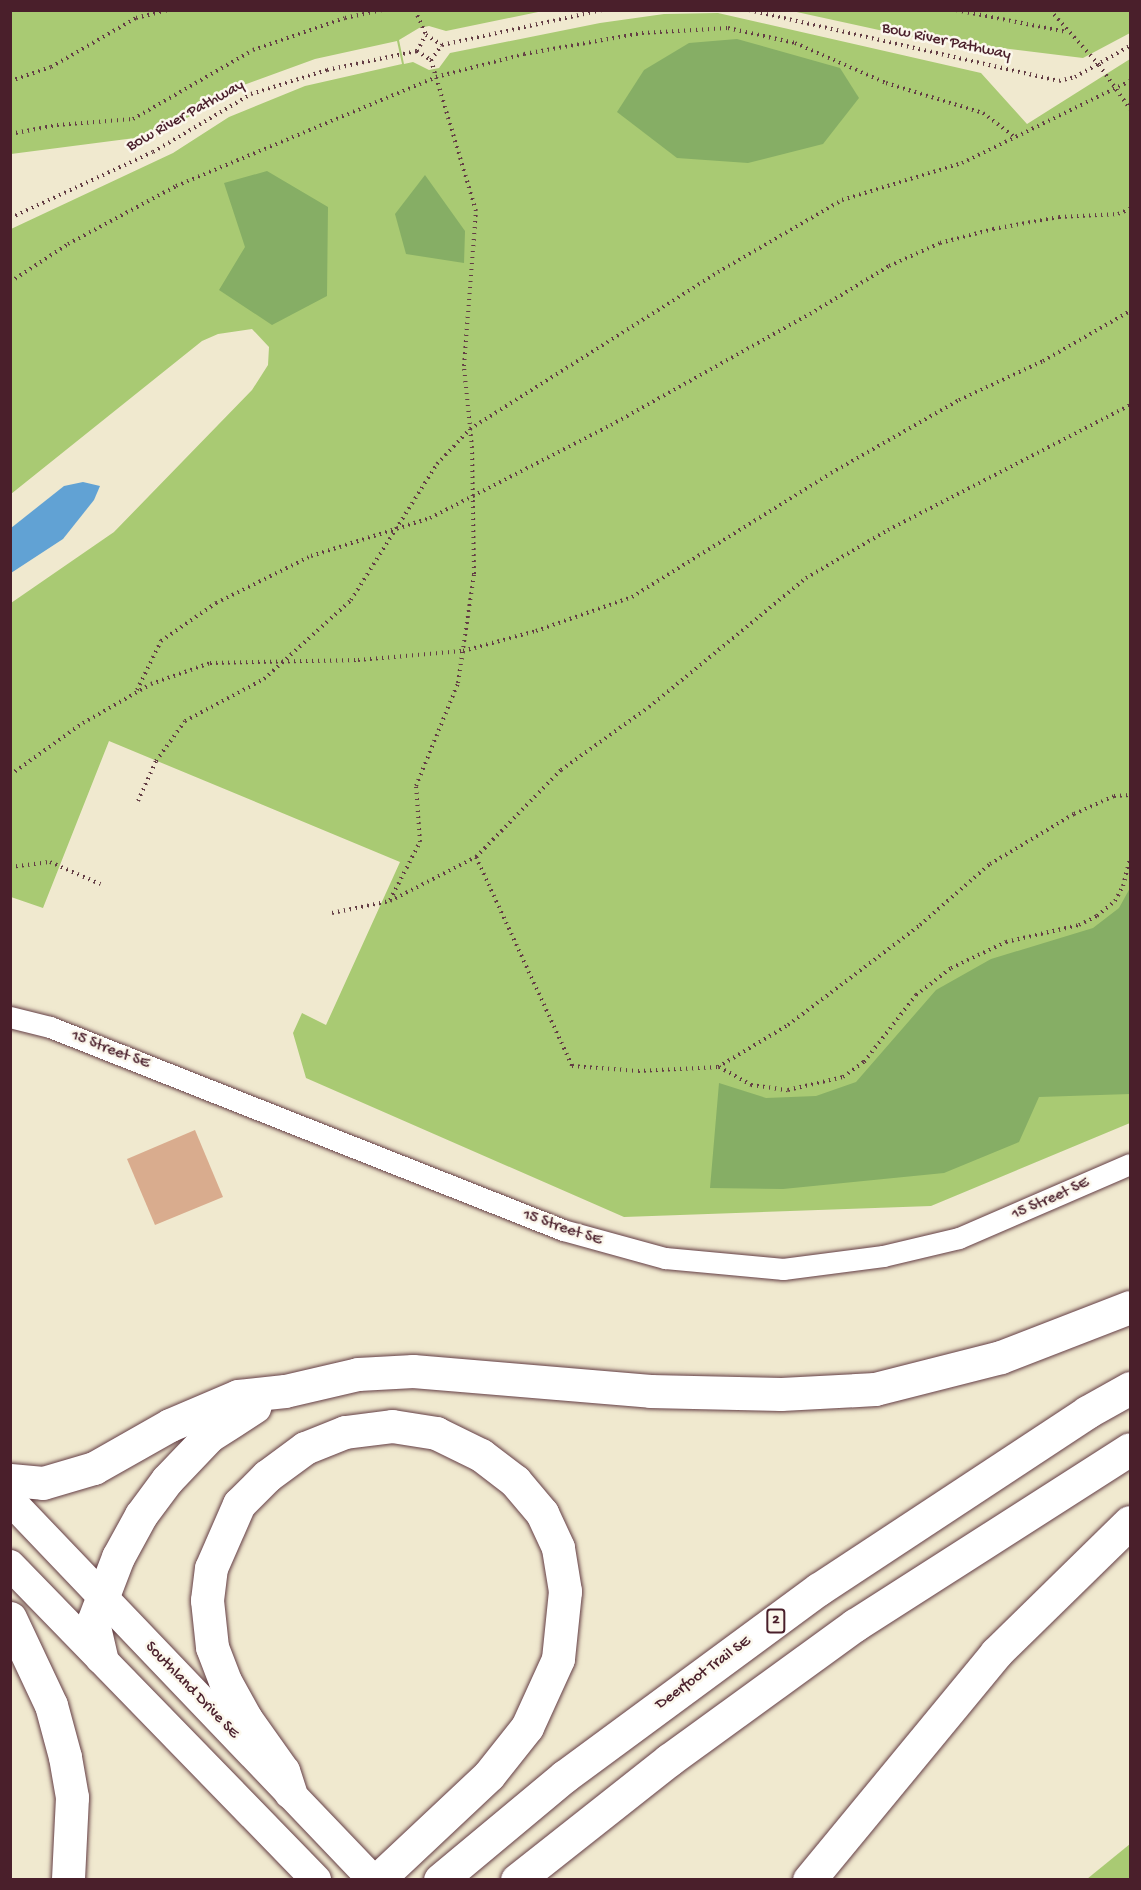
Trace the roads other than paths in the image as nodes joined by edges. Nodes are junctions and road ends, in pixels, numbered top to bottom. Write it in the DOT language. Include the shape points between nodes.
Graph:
graph roads {
  1 [pos="10,1017"];
  2 [pos="1131,1164"];
  3 [pos="1131,1307"];
  4 [pos="1131,1388"];
  5 [pos="285,1391"];
  6 [pos="1131,1449"];
  7 [pos="10,1480"];
  8 [pos="10,1500"];
  9 [pos="1131,1522"];
  10 [pos="10,1565"];
  11 [pos="100,1597"];
  12 [pos="10,1618"];
  13 [pos="100,1657"];
  14 [pos="290,1792"];
  15 [pos="837,1842"];
  16 [pos="307,1870"];
  17 [pos="68,1880"];
  18 [pos="375,1880"];
  19 [pos="440,1880"];
  20 [pos="517,1880"];
  21 [pos="809,1880"];
  22 [pos="819,1880"];
  1 -- 2 [label="street, 15 Street SE" via="50,1027 563,1230 665,1258 783,1269 883,1257 959,1238"];
  3 -- 5 [label="highway" via="1001,1357 875,1389 781,1394 650,1391 413,1371 358,1374"];
  4 -- 19 [label="highway, Deerfoot Trail SE / 2" via="1088,1412 819,1589 565,1776"];
  5 -- 7 [label="highway" via="238,1396 94,1468 44,1483"];
  5 -- 11 [label="highway" via="231,1418 167,1480 141,1515"];
  6 -- 20 [label="highway" via="855,1625 669,1760"];
  8 -- 11 [label="main road, Southland Drive SE"];
  9 -- 15 [label="highway" via="996,1653"];
  10 -- 13 [label="main road"];
  11 -- 13 [label="highway" via="93,1622"];
  11 -- 14 [label="main road, Southland Drive SE"];
  12 -- 17 [label="highway" via="51,1705 65,1757 72,1807"];
  13 -- 16 [label="main road"];
  14 -- 18 [label="main road, Southland Drive SE"];
  14 -- 18 [label="highway" via="283,1771 225,1681 212,1647 207,1600 211,1568 239,1504 267,1476 305,1448 345,1432 392,1426 425,1431 481,1455 515,1482 542,1513 558,1548 566,1591 558,1659 527,1727 489,1775"];
  15 -- 21 [label="highway"];
  15 -- 22 [label="highway"];
}
